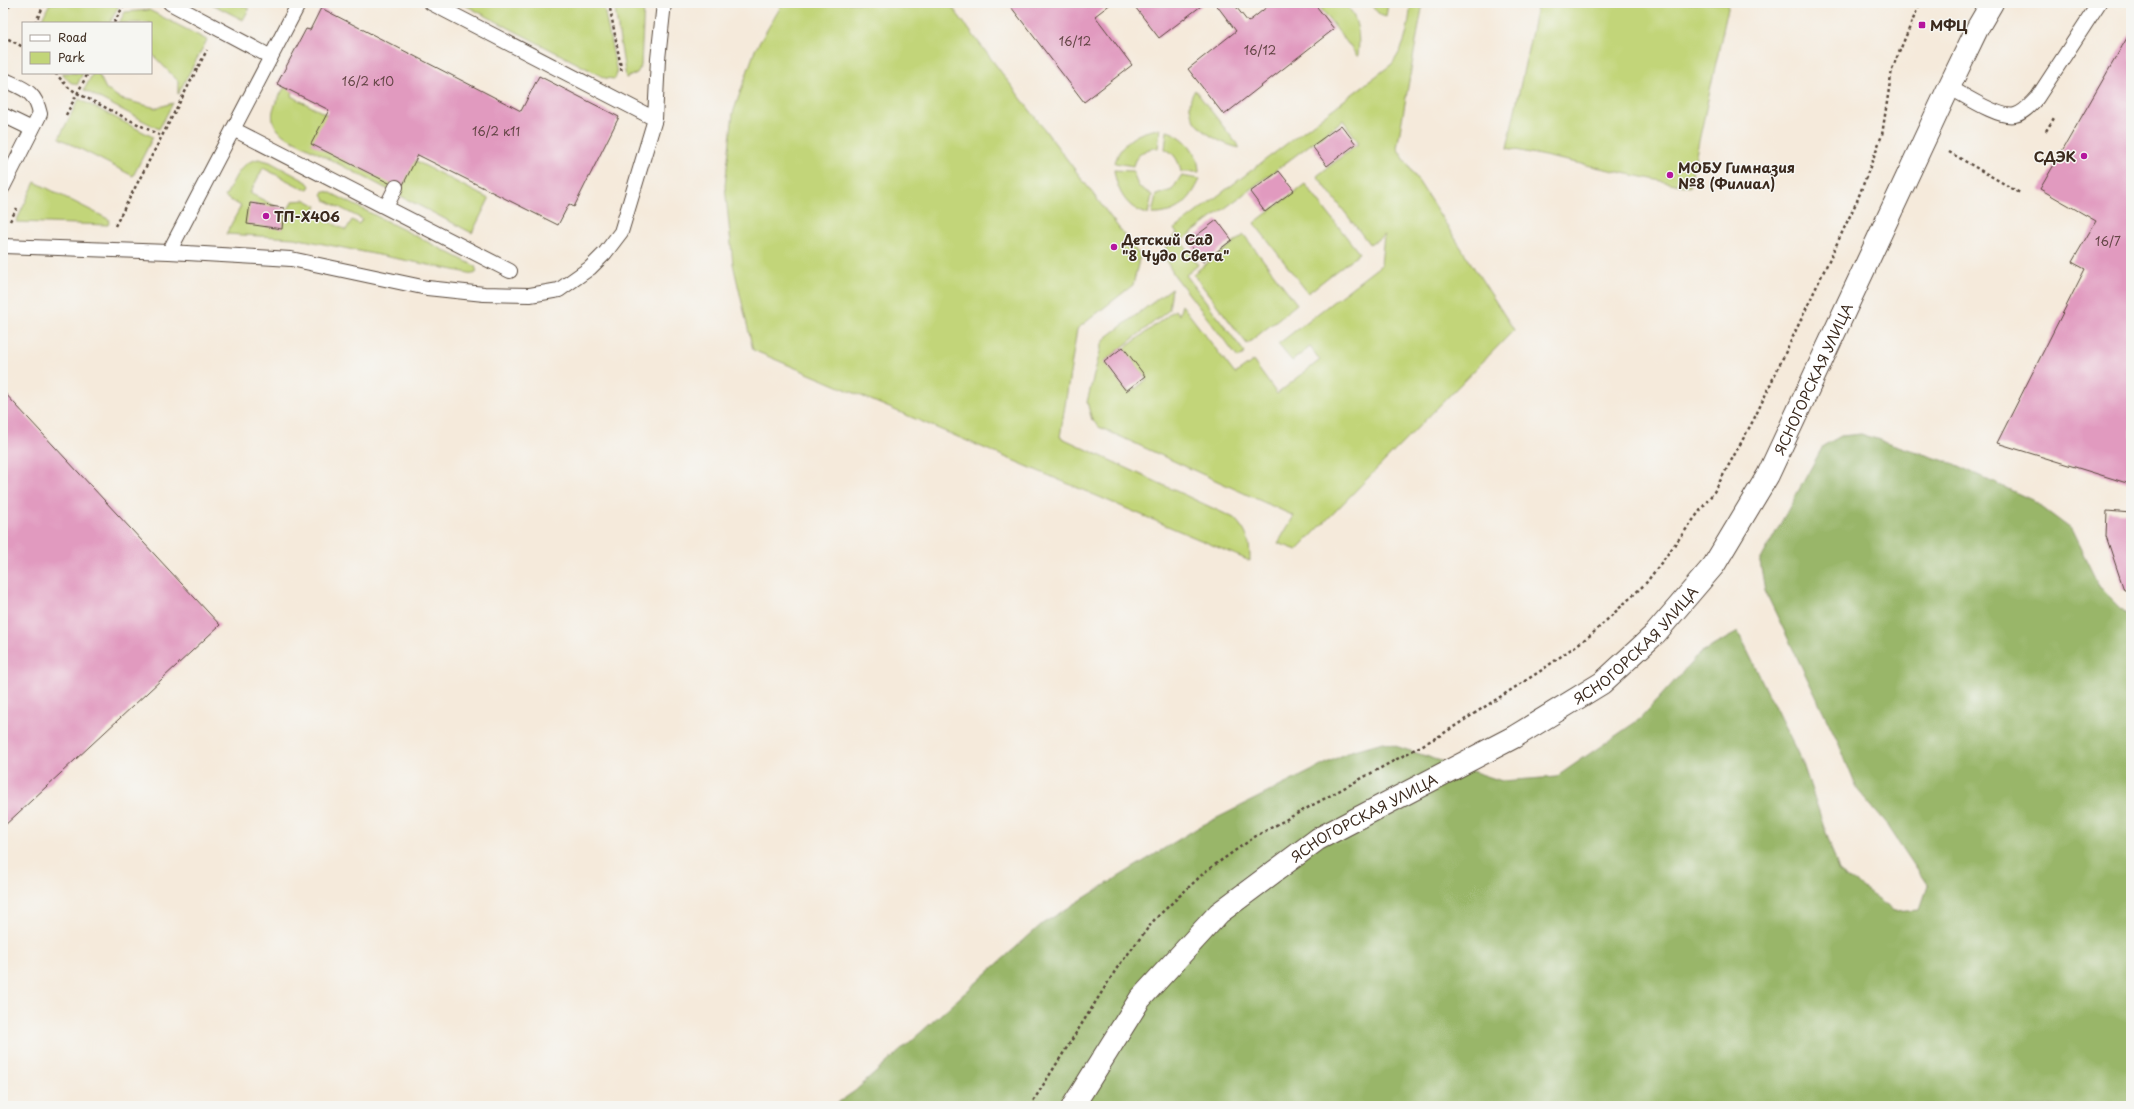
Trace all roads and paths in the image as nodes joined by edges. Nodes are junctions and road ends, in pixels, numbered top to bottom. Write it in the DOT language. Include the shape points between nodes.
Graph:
graph roads {
  1 [pos="11,3"];
  2 [pos="45,3"];
  3 [pos="125,3"];
  4 [pos="170,3"];
  5 [pos="298,3"];
  6 [pos="431,3"];
  7 [pos="609,3"];
  8 [pos="664,3"];
  9 [pos="1920,3"];
  10 [pos="1992,3"];
  11 [pos="2099,3"];
  12 [pos="3,18"];
  13 [pos="36,22"];
  14 [pos="115,22"];
  15 [pos="3,36"];
  16 [pos="22,46"];
  17 [pos="208,49"];
  18 [pos="271,57"];
  19 [pos="57,74"];
  20 [pos="3,79"];
  21 [pos="1949,87"];
  22 [pos="628,106"];
  23 [pos="3,114"];
  24 [pos="655,119"];
  25 [pos="32,129"];
  26 [pos="233,129"];
  27 [pos="162,136"];
  28 [pos="1943,149"];
  29 [pos="3,187"];
  30 [pos="396,187"];
  31 [pos="2020,193"];
  32 [pos="386,207"];
  33 [pos="112,230"];
  34 [pos="3,246"];
  35 [pos="169,252"];
  36 [pos="510,270"];
  37 [pos="1030,1106"];
  38 [pos="1073,1106"];
  1 -- 12 [label="path"];
  2 -- 13 [label="path"];
  3 -- 14 [label="path"];
  4 -- 18 [label="lane"];
  5 -- 18 [label="lane"];
  6 -- 22 [label="lane"];
  7 -- 22 [label="path"];
  8 -- 24 [label="lane"];
  9 -- 37 [label="path" via="1892,69 1882,135 1857,201 1754,419 1714,492 1646,583 1592,634 1542,670 1440,735 1256,836 1206,871 1155,919 1117,968"];
  10 -- 21 [label="street, ЯСНОГОРСКАЯ УЛИЦА"];
  11 -- 21 [label="lane" via="2037,98 2026,110 2016,115 2003,115"];
  15 -- 16 [label="path"];
  17 -- 27 [label="path"];
  18 -- 26 [label="lane"];
  19 -- 27 [label="path" via="68,88"];
  20 -- 25 [label="lane" via="30,93 37,101 40,114"];
  21 -- 38 [label="street, ЯСНОГОРСКАЯ УЛИЦА" via="1768,475 1714,565 1655,634 1602,683 1514,737 1318,839 1219,913 1140,999"];
  22 -- 24 [label="lane"];
  23 -- 25 [label="lane"];
  24 -- 35 [label="lane" via="621,232 605,254 560,290 530,295 484,294 427,288 291,259"];
  25 -- 29 [label="lane"];
  26 -- 32 [label="lane"];
  26 -- 35 [label="lane"];
  27 -- 33 [label="path"];
  28 -- 31 [label="path"];
  30 -- 32 [label="lane"];
  32 -- 36 [label="lane"];
  34 -- 35 [label="lane"];
}
